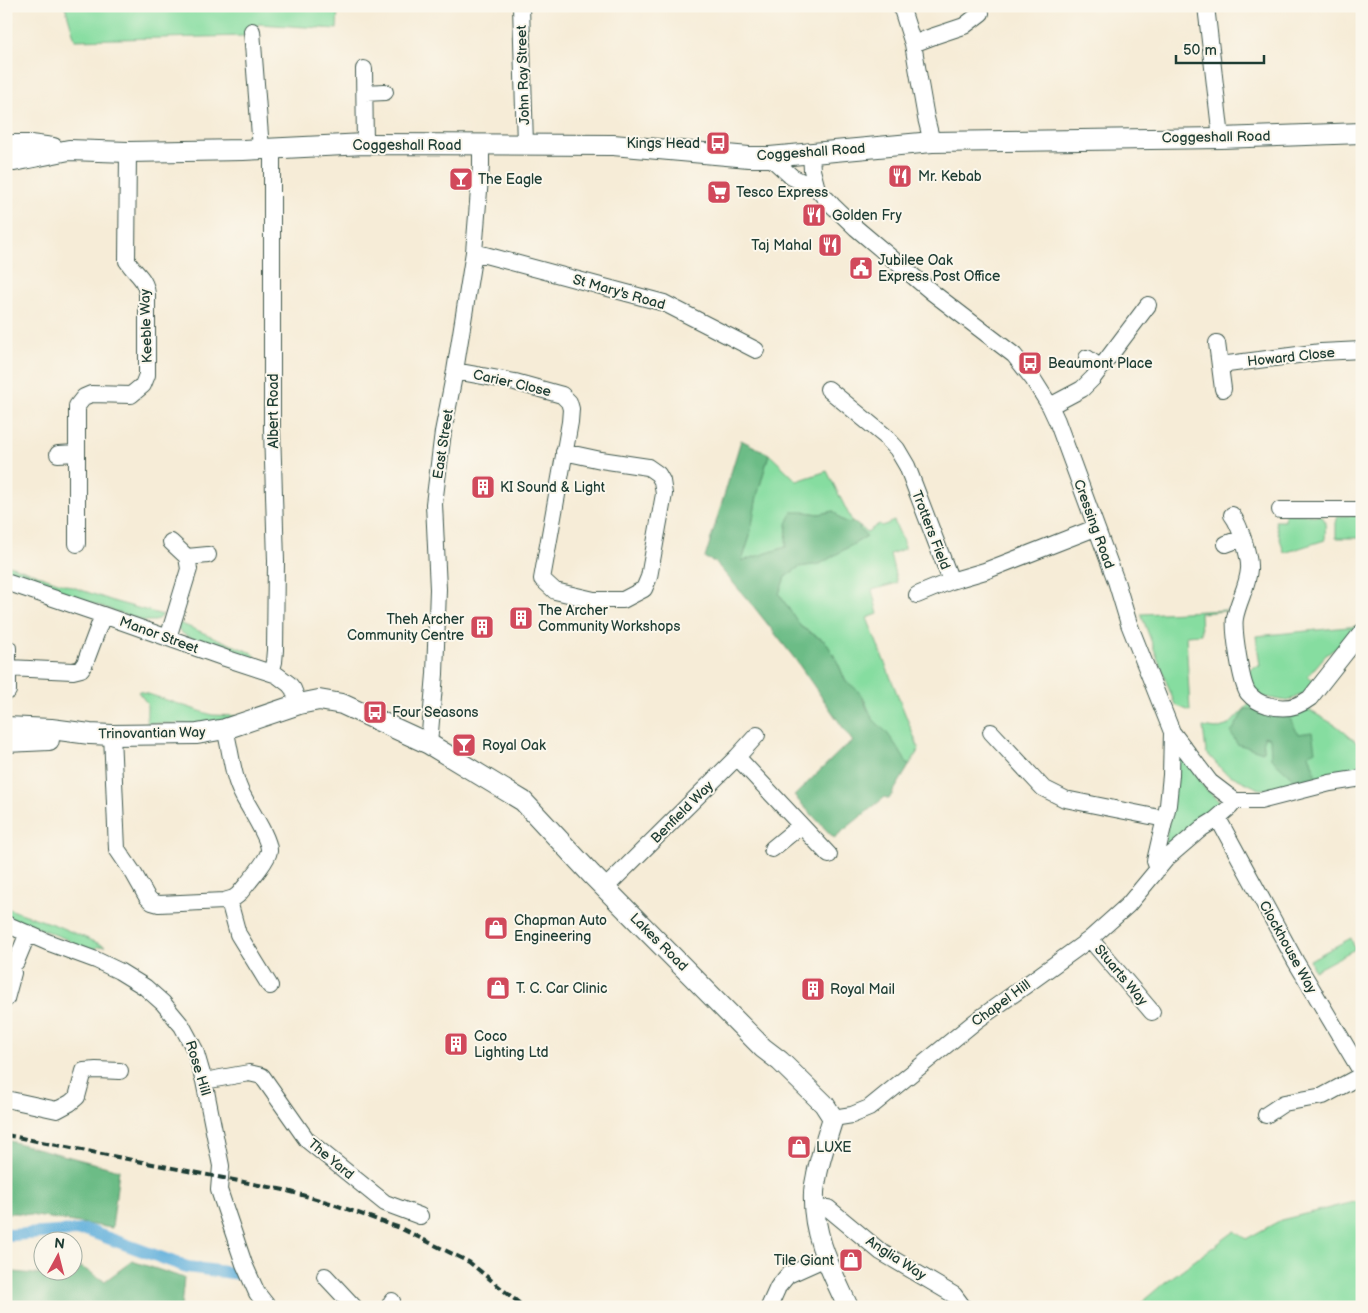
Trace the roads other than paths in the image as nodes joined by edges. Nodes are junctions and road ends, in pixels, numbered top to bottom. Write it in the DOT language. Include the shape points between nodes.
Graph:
graph roads {
  1 [pos="520,6"];
  2 [pos="901,6"];
  3 [pos="1206,6"];
  4 [pos="981,13"];
  5 [pos="252,31"];
  6 [pos="913,44"];
  7 [pos="364,69"];
  8 [pos="385,92"];
  9 [pos="365,93"];
  10 [pos="1362,133"];
  11 [pos="1221,138"];
  12 [pos="932,142"];
  13 [pos="366,144"];
  14 [pos="481,145"];
  15 [pos="525,145"];
  16 [pos="9,148"];
  17 [pos="266,149"];
  18 [pos="128,152"];
  19 [pos="811,154"];
  20 [pos="770,157"];
  21 [pos="817,189"];
  22 [pos="474,252"];
  23 [pos="1148,304"];
  24 [pos="1217,343"];
  25 [pos="756,350"];
  26 [pos="1362,350"];
  27 [pos="1220,365"];
  28 [pos="455,371"];
  29 [pos="828,389"];
  30 [pos="1223,389"];
  31 [pos="1050,406"];
  32 [pos="564,452"];
  33 [pos="76,453"];
  34 [pos="58,454"];
  35 [pos="1280,510"];
  36 [pos="1362,510"];
  37 [pos="1232,515"];
  38 [pos="1095,528"];
  39 [pos="1242,538"];
  40 [pos="171,542"];
  41 [pos="77,544"];
  42 [pos="1226,544"];
  43 [pos="208,555"];
  44 [pos="187,558"];
  45 [pos="6,582"];
  46 [pos="951,582"];
  47 [pos="917,595"];
  48 [pos="103,614"];
  49 [pos="1362,632"];
  50 [pos="168,638"];
  51 [pos="8,648"];
  52 [pos="8,668"];
  53 [pos="271,673"];
  54 [pos="8,691"];
  55 [pos="299,704"];
  56 [pos="6,727"];
  57 [pos="225,729"];
  58 [pos="991,732"];
  59 [pos="1172,732"];
  60 [pos="90,734"];
  61 [pos="112,735"];
  62 [pos="757,735"];
  63 [pos="6,742"];
  64 [pos="429,744"];
  65 [pos="738,757"];
  66 [pos="1362,778"];
  67 [pos="1235,801"];
  68 [pos="1165,819"];
  69 [pos="1215,820"];
  70 [pos="800,826"];
  71 [pos="772,850"];
  72 [pos="829,856"];
  73 [pos="1158,869"];
  74 [pos="605,888"];
  75 [pos="229,900"];
  76 [pos="6,924"];
  77 [pos="28,932"];
  78 [pos="1090,939"];
  79 [pos="270,986"];
  80 [pos="6,998"];
  81 [pos="1152,1012"];
  82 [pos="120,1071"];
  83 [pos="1362,1074"];
  84 [pos="204,1081"];
  85 [pos="6,1099"];
  86 [pos="1266,1115"];
  87 [pos="833,1118"];
  88 [pos="828,1208"];
  89 [pos="420,1216"];
  90 [pos="826,1258"];
  91 [pos="325,1276"];
  92 [pos="268,1307"];
  93 [pos="354,1307"];
  94 [pos="769,1307"];
  95 [pos="848,1307"];
  96 [pos="963,1307"];
  1 -- 15 [label="street, John Ray Street"];
  2 -- 6 [label="street"];
  3 -- 11 [label="street"];
  4 -- 6 [label="street" via="964,26"];
  5 -- 17 [label="street"];
  6 -- 12 [label="street"];
  7 -- 9 [label="street"];
  8 -- 9 [label="street"];
  9 -- 13 [label="street"];
  10 -- 11 [label="main road, Coggeshall Road"];
  11 -- 12 [label="main road, Coggeshall Road"];
  12 -- 19 [label="main road, Coggeshall Road"];
  13 -- 14 [label="main road, Coggeshall Road"];
  13 -- 17 [label="main road, Coggeshall Road"];
  14 -- 15 [label="main road, Coggeshall Road"];
  14 -- 22 [label="street, East Street"];
  15 -- 20 [label="main road, Coggeshall Road" via="613,145"];
  16 -- 18 [label="main road, Coggeshall Road" via="30,145"];
  17 -- 18 [label="main road, Coggeshall Road"];
  17 -- 53 [label="street, Albert Road" via="276,561 275,650"];
  18 -- 33 [label="street, Keeble Way" via="128,261 146,284 147,375 143,385 130,395 91,394 84,397 77,406"];
  19 -- 20 [label="main road, Coggeshall Road"];
  19 -- 21 [label="street, Cressing Road"];
  20 -- 21 [label="street, Cressing Road" via="792,177"];
  21 -- 31 [label="street, Cressing Road" via="832,206 932,293 1014,355"];
  22 -- 25 [label="street, St Mary's Road" via="664,303"];
  22 -- 28 [label="street, East Street"];
  23 -- 31 [label="street" via="1094,363 1082,389"];
  24 -- 27 [label="street"];
  26 -- 27 [label="street, Howard Close"];
  27 -- 30 [label="street"];
  28 -- 32 [label="street, Carier Close" via="562,395 569,402 570,409"];
  28 -- 64 [label="street, East Street" via="434,504 438,589"];
  29 -- 46 [label="street, Trotters Field" via="896,448 907,466"];
  31 -- 38 [label="street, Cressing Road"];
  32 -- 32 [label="street, Carier Close" via="648,467 662,480 664,494 649,577 644,589 623,600 594,600 555,591 542,579"];
  33 -- 34 [label="street"];
  33 -- 41 [label="street, Keeble Way"];
  35 -- 36 [label="street"];
  37 -- 39 [label="street"];
  38 -- 46 [label="street, Trotters Field"];
  38 -- 59 [label="street, Cressing Road"];
  39 -- 42 [label="street"];
  39 -- 49 [label="street" via="1249,569 1234,628 1244,684 1256,701 1282,708 1294,708 1304,702"];
  40 -- 44 [label="street"];
  43 -- 44 [label="street"];
  44 -- 50 [label="street" via="188,576"];
  45 -- 48 [label="street, Manor Street"];
  46 -- 47 [label="street"];
  48 -- 50 [label="street, Manor Street"];
  48 -- 52 [label="street" via="85,664 80,669"];
  50 -- 53 [label="street, Manor Street"];
  51 -- 52 [label="street"];
  52 -- 54 [label="street"];
  53 -- 55 [label="street, Manor Street" via="289,684"];
  55 -- 57 [label="main road, Trinovantian Way"];
  55 -- 64 [label="main road, Lakes Road" via="319,700 342,704"];
  56 -- 60 [label="main road, Trinovantian Way"];
  57 -- 61 [label="main road, Trinovantian Way" via="197,734"];
  57 -- 75 [label="street" via="238,784 269,848 259,868 238,895"];
  58 -- 68 [label="street" via="1043,788 1065,800"];
  59 -- 67 [label="street, Cressing Road" via="1210,782"];
  59 -- 68 [label="street"];
  60 -- 61 [label="main road, Trinovantian Way"];
  60 -- 63 [label="main road, Trinovantian Way" via="79,738"];
  61 -- 75 [label="street" via="117,849 147,897 159,904"];
  62 -- 65 [label="street, Benfield Way"];
  64 -- 74 [label="main road, Lakes Road" via="523,801"];
  65 -- 70 [label="street"];
  65 -- 74 [label="street, Benfield Way"];
  66 -- 67 [label="street" via="1260,801"];
  67 -- 69 [label="street, Chapel Hill"];
  68 -- 73 [label="street" via="1155,861"];
  69 -- 73 [label="street, Chapel Hill"];
  69 -- 83 [label="street, Clockhouse Way" via="1221,824"];
  70 -- 71 [label="street"];
  70 -- 72 [label="street"];
  73 -- 78 [label="street, Chapel Hill" via="1128,905"];
  74 -- 87 [label="main road, Lakes Road" via="763,1048 824,1104"];
  75 -- 79 [label="street" via="238,934"];
  76 -- 77 [label="street, Rose Hill"];
  77 -- 80 [label="street"];
  77 -- 84 [label="street, Rose Hill" via="108,966 145,987 182,1026 192,1042"];
  78 -- 81 [label="street, Stuarts Way"];
  78 -- 87 [label="street, Chapel Hill" via="976,1021 869,1108"];
  82 -- 85 [label="street" via="84,1071 76,1097 58,1110"];
  83 -- 86 [label="street" via="1323,1096 1284,1103"];
  84 -- 89 [label="street, The Yard" via="249,1073 262,1076 307,1140 385,1204"];
  84 -- 92 [label="street, Rose Hill" via="221,1166 218,1190 244,1264 257,1293"];
  87 -- 90 [label="main road" via="814,1192 816,1230"];
  88 -- 96 [label="street, Anglia Way" via="881,1252 954,1295"];
  90 -- 94 [label="street" via="788,1275"];
  90 -- 95 [label="main road"];
  91 -- 93 [label="street"];
}
